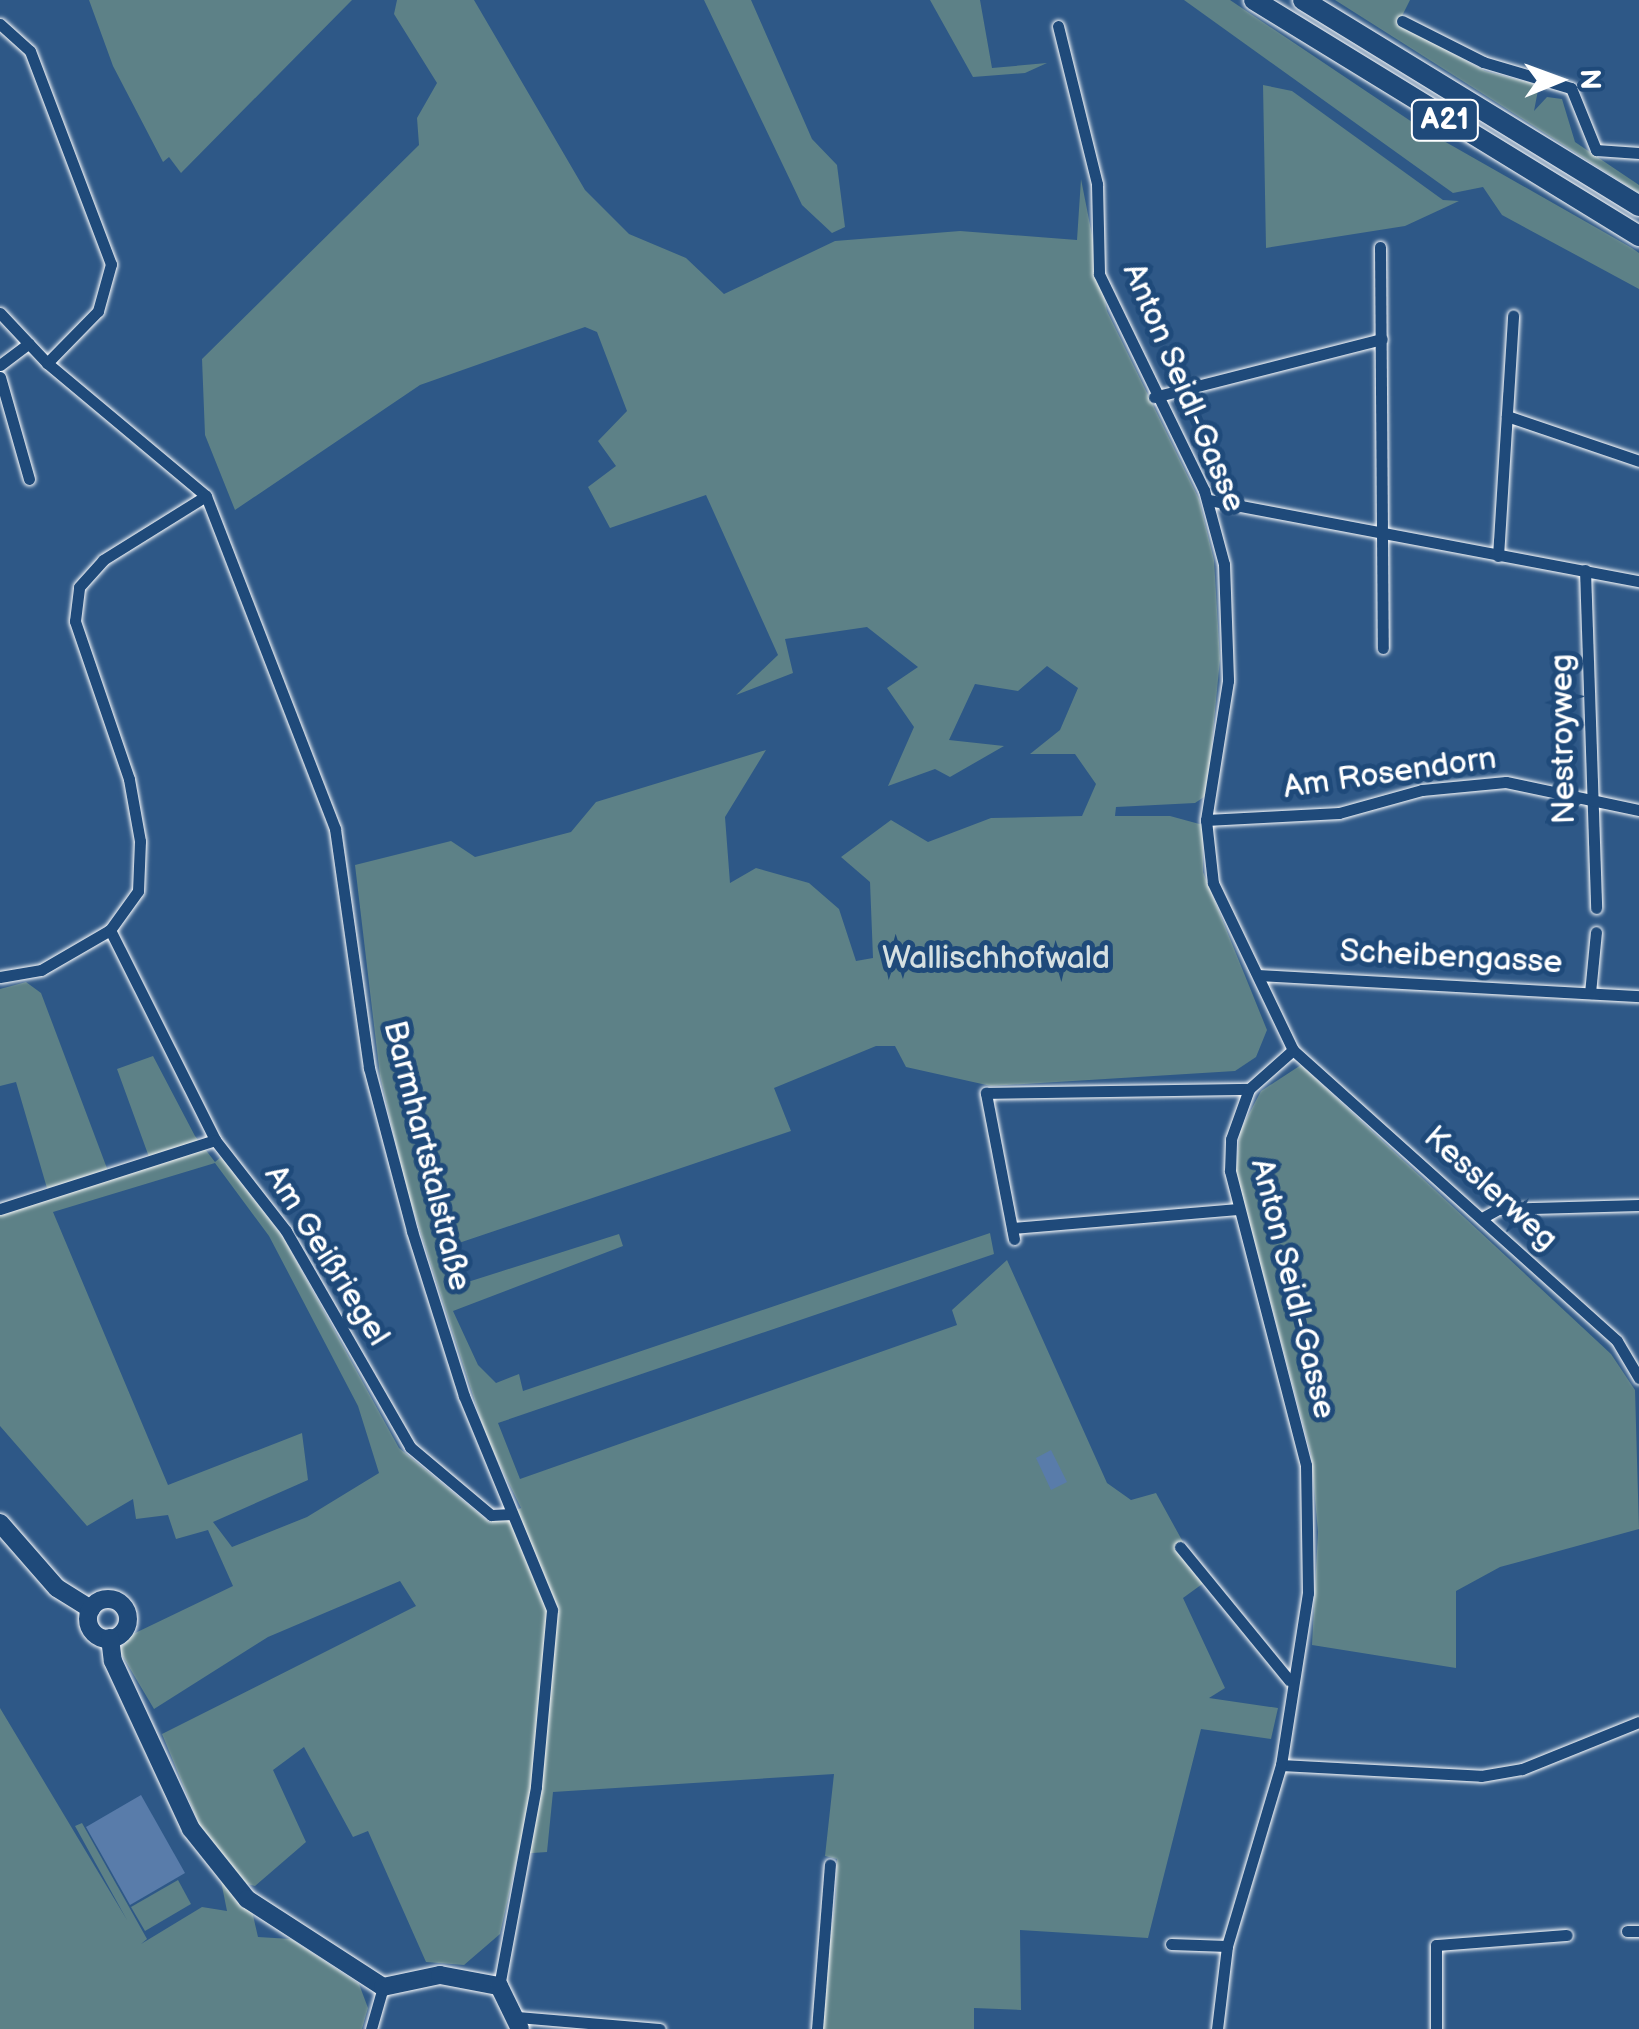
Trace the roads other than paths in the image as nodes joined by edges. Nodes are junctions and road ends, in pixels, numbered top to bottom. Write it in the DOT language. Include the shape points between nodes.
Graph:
graph roads {
  1 [pos="1254,0"];
  2 [pos="1303,0"];
  3 [pos="1402,21"];
  4 [pos="0,24"];
  5 [pos="1058,26"];
  6 [pos="1639,153"];
  7 [pos="1639,206"];
  8 [pos="1639,236"];
  9 [pos="1380,247"];
  10 [pos="0,314"];
  11 [pos="1514,315"];
  12 [pos="1382,339"];
  13 [pos="29,343"];
  14 [pos="46,363"];
  15 [pos="0,365"];
  16 [pos="0,378"];
  17 [pos="1154,397"];
  18 [pos="1507,416"];
  19 [pos="1639,461"];
  20 [pos="29,479"];
  21 [pos="206,496"];
  22 [pos="1208,500"];
  23 [pos="1378,537"];
  24 [pos="1498,556"];
  25 [pos="1585,570"];
  26 [pos="1639,581"];
  27 [pos="1383,648"];
  28 [pos="1591,794"];
  29 [pos="1639,810"];
  30 [pos="1206,820"];
  31 [pos="1596,908"];
  32 [pos="110,930"];
  33 [pos="1596,932"];
  34 [pos="1260,975"];
  35 [pos="0,977"];
  36 [pos="1590,993"];
  37 [pos="1639,996"];
  38 [pos="1293,1050"];
  39 [pos="1249,1089"];
  40 [pos="216,1140"];
  41 [pos="1639,1205"];
  42 [pos="1238,1209"];
  43 [pos="0,1210"];
  44 [pos="1482,1218"];
  45 [pos="1639,1378"];
  46 [pos="512,1514"];
  47 [pos="0,1523"];
  48 [pos="1180,1547"];
  49 [pos="91,1610"];
  50 [pos="110,1638"];
  51 [pos="1289,1680"];
  52 [pos="1639,1722"];
  53 [pos="1281,1765"];
  54 [pos="830,1865"];
  55 [pos="1567,1935"];
  56 [pos="1171,1944"];
  57 [pos="1227,1946"];
  58 [pos="499,1986"];
  59 [pos="383,1987"];
  60 [pos="518,2023"];
  61 [pos="371,2029"];
  62 [pos="659,2029"];
  63 [pos="816,2029"];
  64 [pos="1217,2029"];
  65 [pos="1436,2029"];
  1 -- 8 [label="highway, A21"];
  2 -- 7 [label="highway, A21"];
  3 -- 6 [label="street" via="1483,62 1571,88 1596,150"];
  4 -- 14 [label="street" via="30,51 111,264 98,311"];
  5 -- 17 [label="street, Anton Seidl-Gasse" via="1097,184 1099,274"];
  9 -- 12 [label="street"];
  10 -- 13 [label="street, Barmhartstalstraße"];
  11 -- 18 [label="street"];
  12 -- 17 [label="street"];
  12 -- 23 [label="street"];
  13 -- 14 [label="street, Barmhartstalstraße"];
  13 -- 15 [label="street"];
  14 -- 21 [label="street, Barmhartstalstraße"];
  16 -- 20 [label="street"];
  17 -- 22 [label="street, Anton Seidl-Gasse"];
  18 -- 19 [label="street"];
  18 -- 24 [label="street"];
  21 -- 32 [label="street" via="103,560 79,587 75,620 129,778 140,841 138,891"];
  21 -- 46 [label="street, Barmhartstalstraße" via="335,830 369,1068 464,1396"];
  22 -- 23 [label="street"];
  22 -- 30 [label="street, Anton Seidl-Gasse" via="1224,564 1228,681"];
  23 -- 24 [label="street"];
  23 -- 27 [label="street"];
  24 -- 25 [label="street"];
  25 -- 26 [label="street"];
  25 -- 28 [label="street, Nestroyweg"];
  28 -- 29 [label="street, Am Rosendorn"];
  28 -- 30 [label="street, Am Rosendorn" via="1506,782 1422,790 1339,813"];
  28 -- 31 [label="street, Nestroyweg"];
  30 -- 34 [label="street, Anton Seidl-Gasse" via="1212,883"];
  32 -- 35 [label="street" via="41,970"];
  32 -- 40 [label="street, Am Geißriegel"];
  33 -- 36 [label="street"];
  34 -- 36 [label="street, Scheibengasse"];
  34 -- 38 [label="street, Anton Seidl-Gasse"];
  36 -- 37 [label="street, Scheibengasse"];
  38 -- 39 [label="street, Anton Seidl-Gasse"];
  38 -- 44 [label="street, Kesslerweg"];
  39 -- 42 [label="street, Anton Seidl-Gasse" via="1231,1139"];
  39 -- 42 [label="street" via="986,1093 1013,1234"];
  40 -- 43 [label="street"];
  40 -- 46 [label="street, Am Geißriegel" via="286,1231 410,1447 491,1515"];
  41 -- 44 [label="street" via="1498,1209"];
  42 -- 51 [label="street, Anton Seidl-Gasse" via="1306,1464 1309,1575"];
  44 -- 45 [label="street, Kesslerweg" via="1617,1341"];
  46 -- 58 [label="street, Barmhartstalstraße" via="552,1610 550,1680"];
  47 -- 49 [label="main road" via="56,1588"];
  48 -- 51 [label="street"];
  49 -- 50 [label="main road" via="92,1629"];
  49 -- 50 [label="main road" via="109,1599 125,1608 126,1626"];
  50 -- 59 [label="main road" via="147,1738 202,1847 262,1911"];
  51 -- 53 [label="street, Anton Seidl-Gasse"];
  52 -- 53 [label="street" via="1522,1768 1481,1776"];
  53 -- 57 [label="street, Anton Seidl-Gasse"];
  54 -- 63 [label="street"];
  55 -- 65 [label="street" via="1445,1939 1431,1960"];
  56 -- 57 [label="street"];
  57 -- 64 [label="street, Anton Seidl-Gasse"];
  58 -- 59 [label="main road" via="440,1975"];
  58 -- 60 [label="main road"];
  59 -- 61 [label="street"];
  60 -- 62 [label="street"];
}
